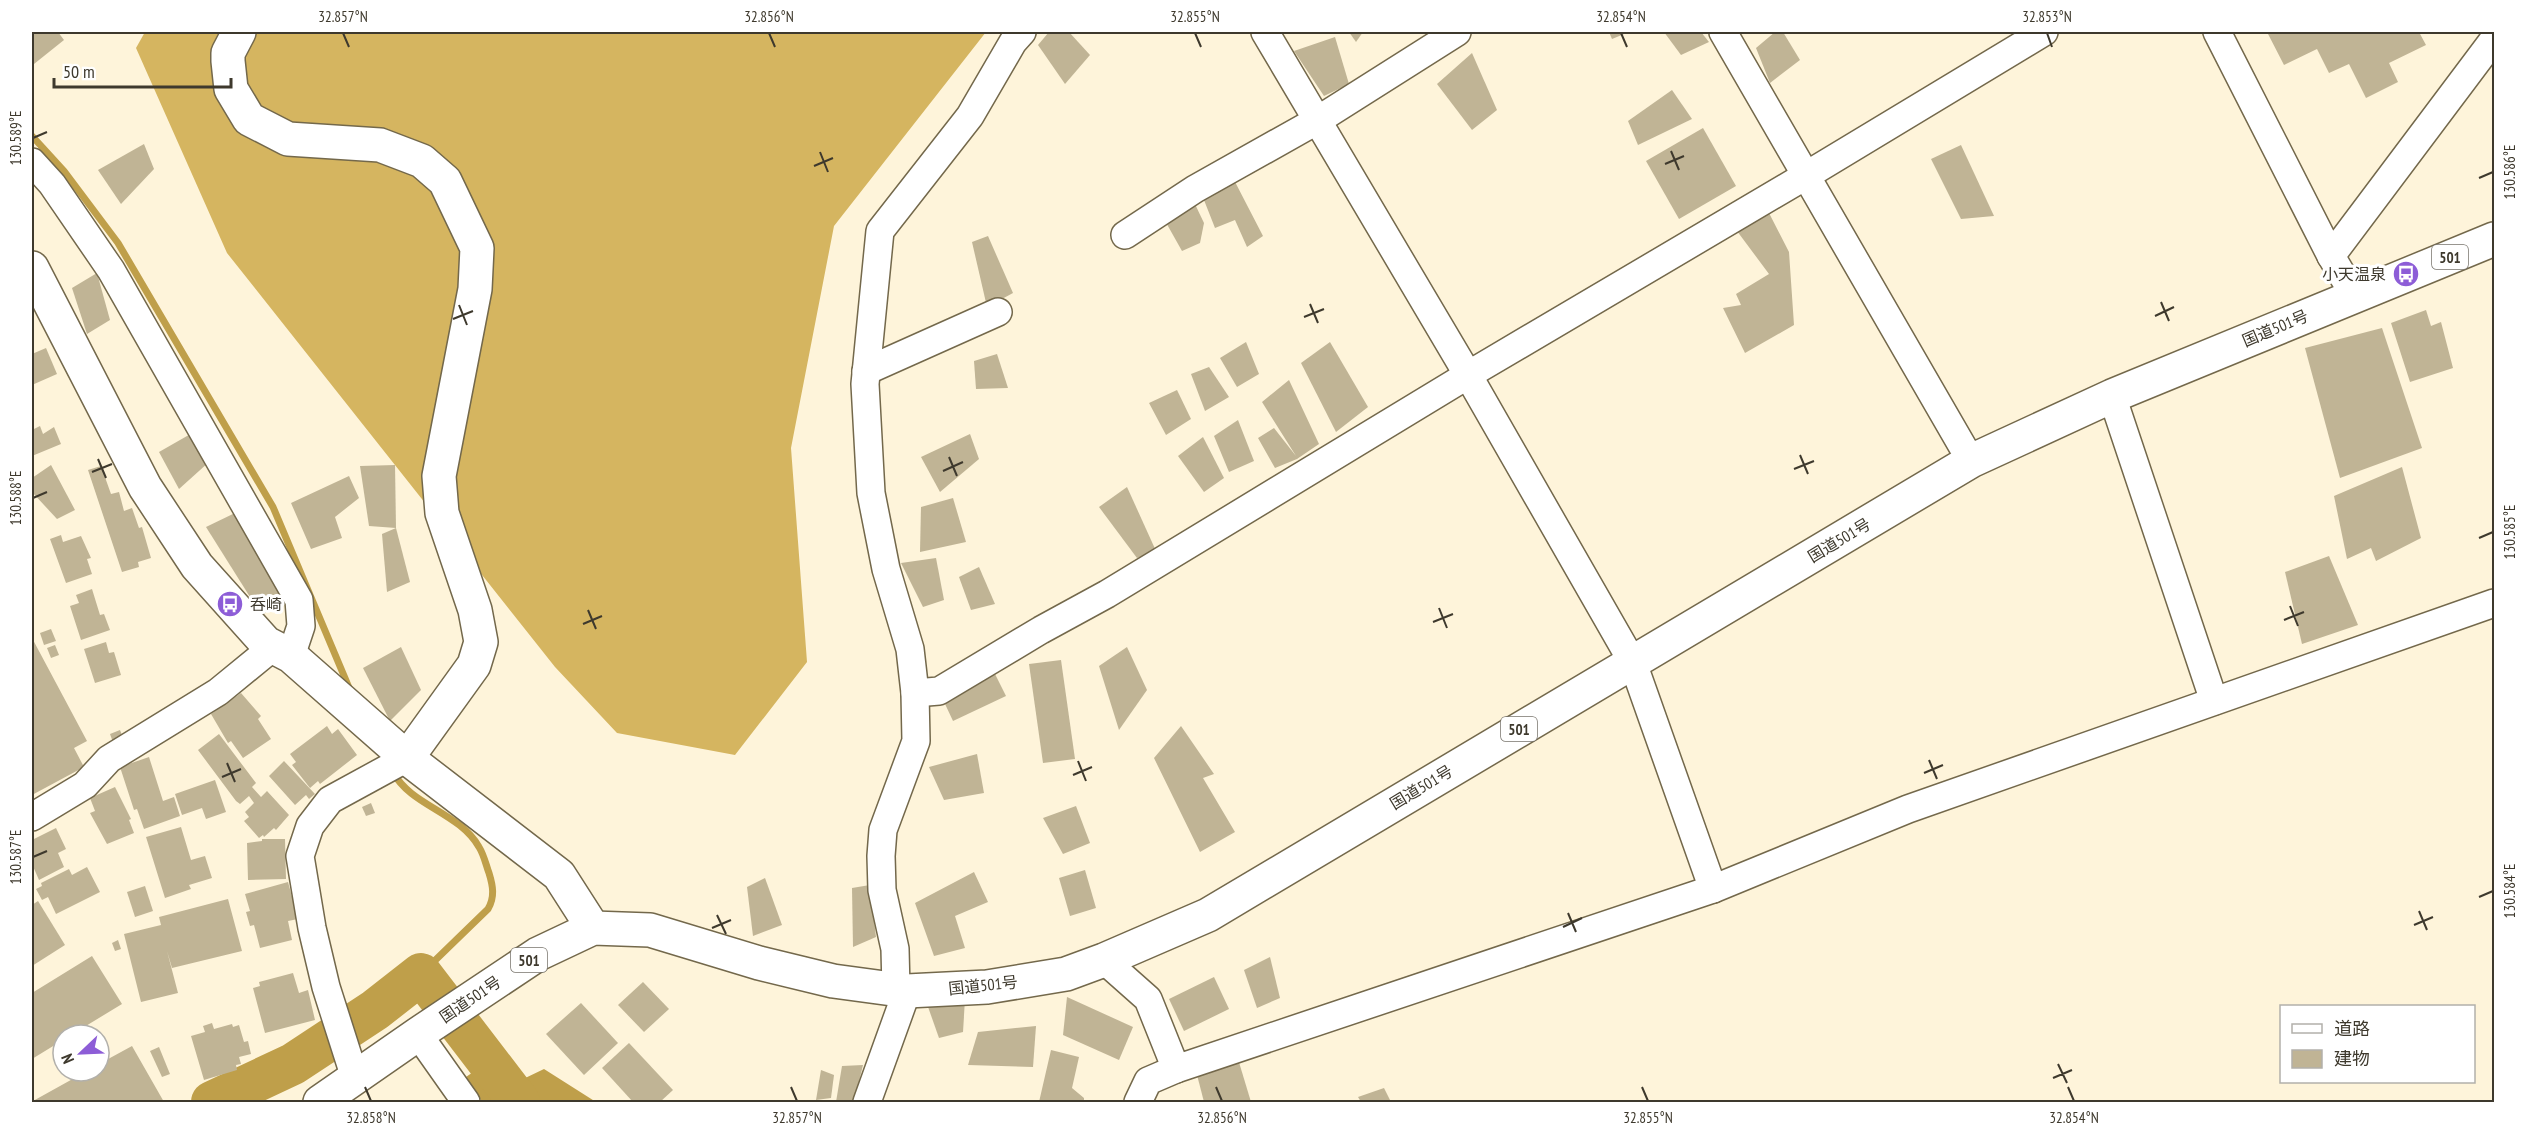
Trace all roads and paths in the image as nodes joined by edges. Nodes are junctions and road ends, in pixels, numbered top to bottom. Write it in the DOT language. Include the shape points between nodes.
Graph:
graph roads {
  1 [pos="239,32"];
  2 [pos="1022,32"];
  3 [pos="1265,32"];
  4 [pos="1457,32"];
  5 [pos="1723,32"];
  6 [pos="2044,32"];
  7 [pos="2217,32"];
  8 [pos="2494,39"];
  9 [pos="1318,120"];
  10 [pos="32,162"];
  11 [pos="1807,176"];
  12 [pos="1125,235"];
  13 [pos="2494,239"];
  14 [pos="2331,256"];
  15 [pos="32,268"];
  16 [pos="2354,295"];
  17 [pos="998,312"];
  18 [pos="866,371"];
  19 [pos="1468,375"];
  20 [pos="2112,396"];
  21 [pos="1971,461"];
  22 [pos="2494,603"];
  23 [pos="282,652"];
  24 [pos="1633,663"];
  25 [pos="915,693"];
  26 [pos="2214,701"];
  27 [pos="401,754"];
  28 [pos="32,818"];
  29 [pos="1713,889"];
  30 [pos="593,928"];
  31 [pos="1104,960"];
  32 [pos="902,990"];
  33 [pos="418,1034"];
  34 [pos="350,1063"];
  35 [pos="1176,1069"];
  36 [pos="320,1102"];
  37 [pos="466,1102"];
  38 [pos="867,1102"];
  39 [pos="1138,1102"];
  1 -- 27 [label="main road" via="228,53 231,89 249,119 288,139 380,145 422,161 445,181 477,248 475,289 439,476 442,513 475,610 481,642 474,665"];
  2 -- 18 [label="street" via="970,116 880,231"];
  3 -- 9 [label="street"];
  4 -- 9 [label="street"];
  5 -- 11 [label="street"];
  6 -- 11 [label="street"];
  7 -- 14 [label="street"];
  8 -- 14 [label="street"];
  9 -- 12 [label="street" via="1195,189"];
  9 -- 19 [label="street"];
  10 -- 23 [label="street" via="52,184 111,270 299,600 301,626"];
  11 -- 19 [label="street"];
  11 -- 21 [label="street"];
  13 -- 16 [label="main road, 国道501号 / 501"];
  14 -- 16 [label="street"];
  15 -- 23 [label="main road" via="145,487 197,566 266,643"];
  16 -- 20 [label="main road, 国道501号 / 501"];
  17 -- 18 [label="street"];
  18 -- 25 [label="street" via="871,493 886,569 910,649"];
  19 -- 24 [label="street"];
  19 -- 25 [label="street" via="1118,588 939,691"];
  20 -- 21 [label="main road, 国道501号 / 501"];
  20 -- 26 [label="street"];
  21 -- 24 [label="main road, 国道501号 / 501"];
  22 -- 26 [label="street"];
  23 -- 27 [label="main road"];
  23 -- 28 [label="street" via="109,759 85,785"];
  24 -- 29 [label="street"];
  24 -- 31 [label="main road, 国道501号 / 501" via="1208,915"];
  25 -- 32 [label="street" via="916,741 883,830 881,856 882,890"];
  26 -- 29 [label="street" via="1908,809"];
  27 -- 30 [label="main road" via="559,876"];
  27 -- 34 [label="street" via="377,775 330,800 310,826 300,856 312,928"];
  29 -- 35 [label="street"];
  30 -- 32 [label="main road, 国道501号 / 501" via="650,930 833,981"];
  30 -- 33 [label="main road, 国道501号 / 501" via="538,954"];
  31 -- 32 [label="main road, 国道501号 / 501" via="1066,974 987,987"];
  31 -- 35 [label="street" via="1149,999"];
  32 -- 38 [label="street"];
  33 -- 34 [label="main road, 国道501号 / 501"];
  33 -- 37 [label="street"];
  34 -- 36 [label="main road, 国道501号 / 501"];
  35 -- 39 [label="street" via="1148,1081"];
}
